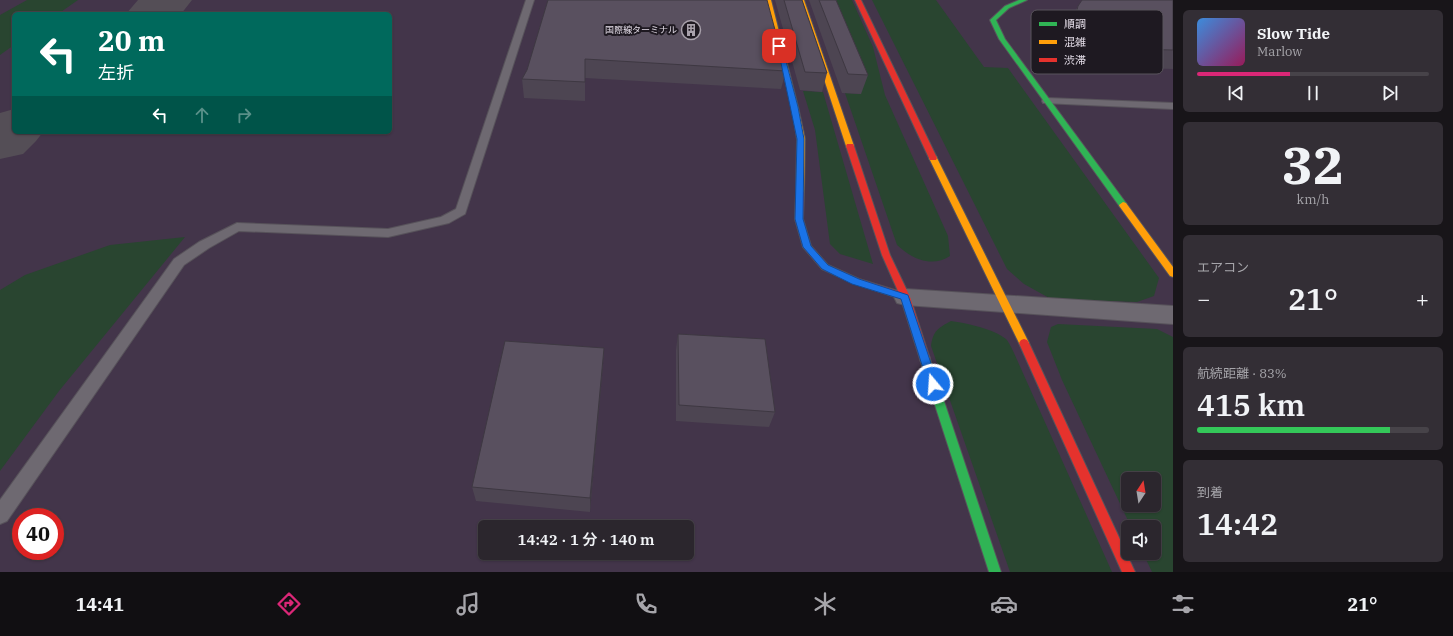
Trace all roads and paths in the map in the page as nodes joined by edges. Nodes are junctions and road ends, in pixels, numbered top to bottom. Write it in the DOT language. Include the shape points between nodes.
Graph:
graph roads {
  1 [pos="530,0"];
  2 [pos="768,0"];
  3 [pos="801,0"];
  4 [pos="858,0"];
  5 [pos="1024,0"];
  6 [pos="1047,101"];
  7 [pos="1173,106"];
  8 [pos="1173,274"];
  9 [pos="905,297"];
  10 [pos="1006,304"];
  11 [pos="1173,315"];
  12 [pos="0,515"];
  13 [pos="995,572"];
  14 [pos="1129,572"];
  1 -- 12 [label="lane" via="461,211 445,220 388,233 237,227 204,245 179,262"];
  2 -- 9 [label="street" via="801,139 799,219 807,247 825,267 856,281"];
  3 -- 9 [label="street" via="886,255"];
  4 -- 10 [label="street"];
  5 -- 6 [label="street" via="1007,7 993,20 1002,39"];
  6 -- 7 [label="lane"];
  6 -- 8 [label="street"];
  9 -- 10 [label="street"];
  9 -- 13 [label="street"];
  10 -- 11 [label="street"];
  10 -- 14 [label="street"];
}
